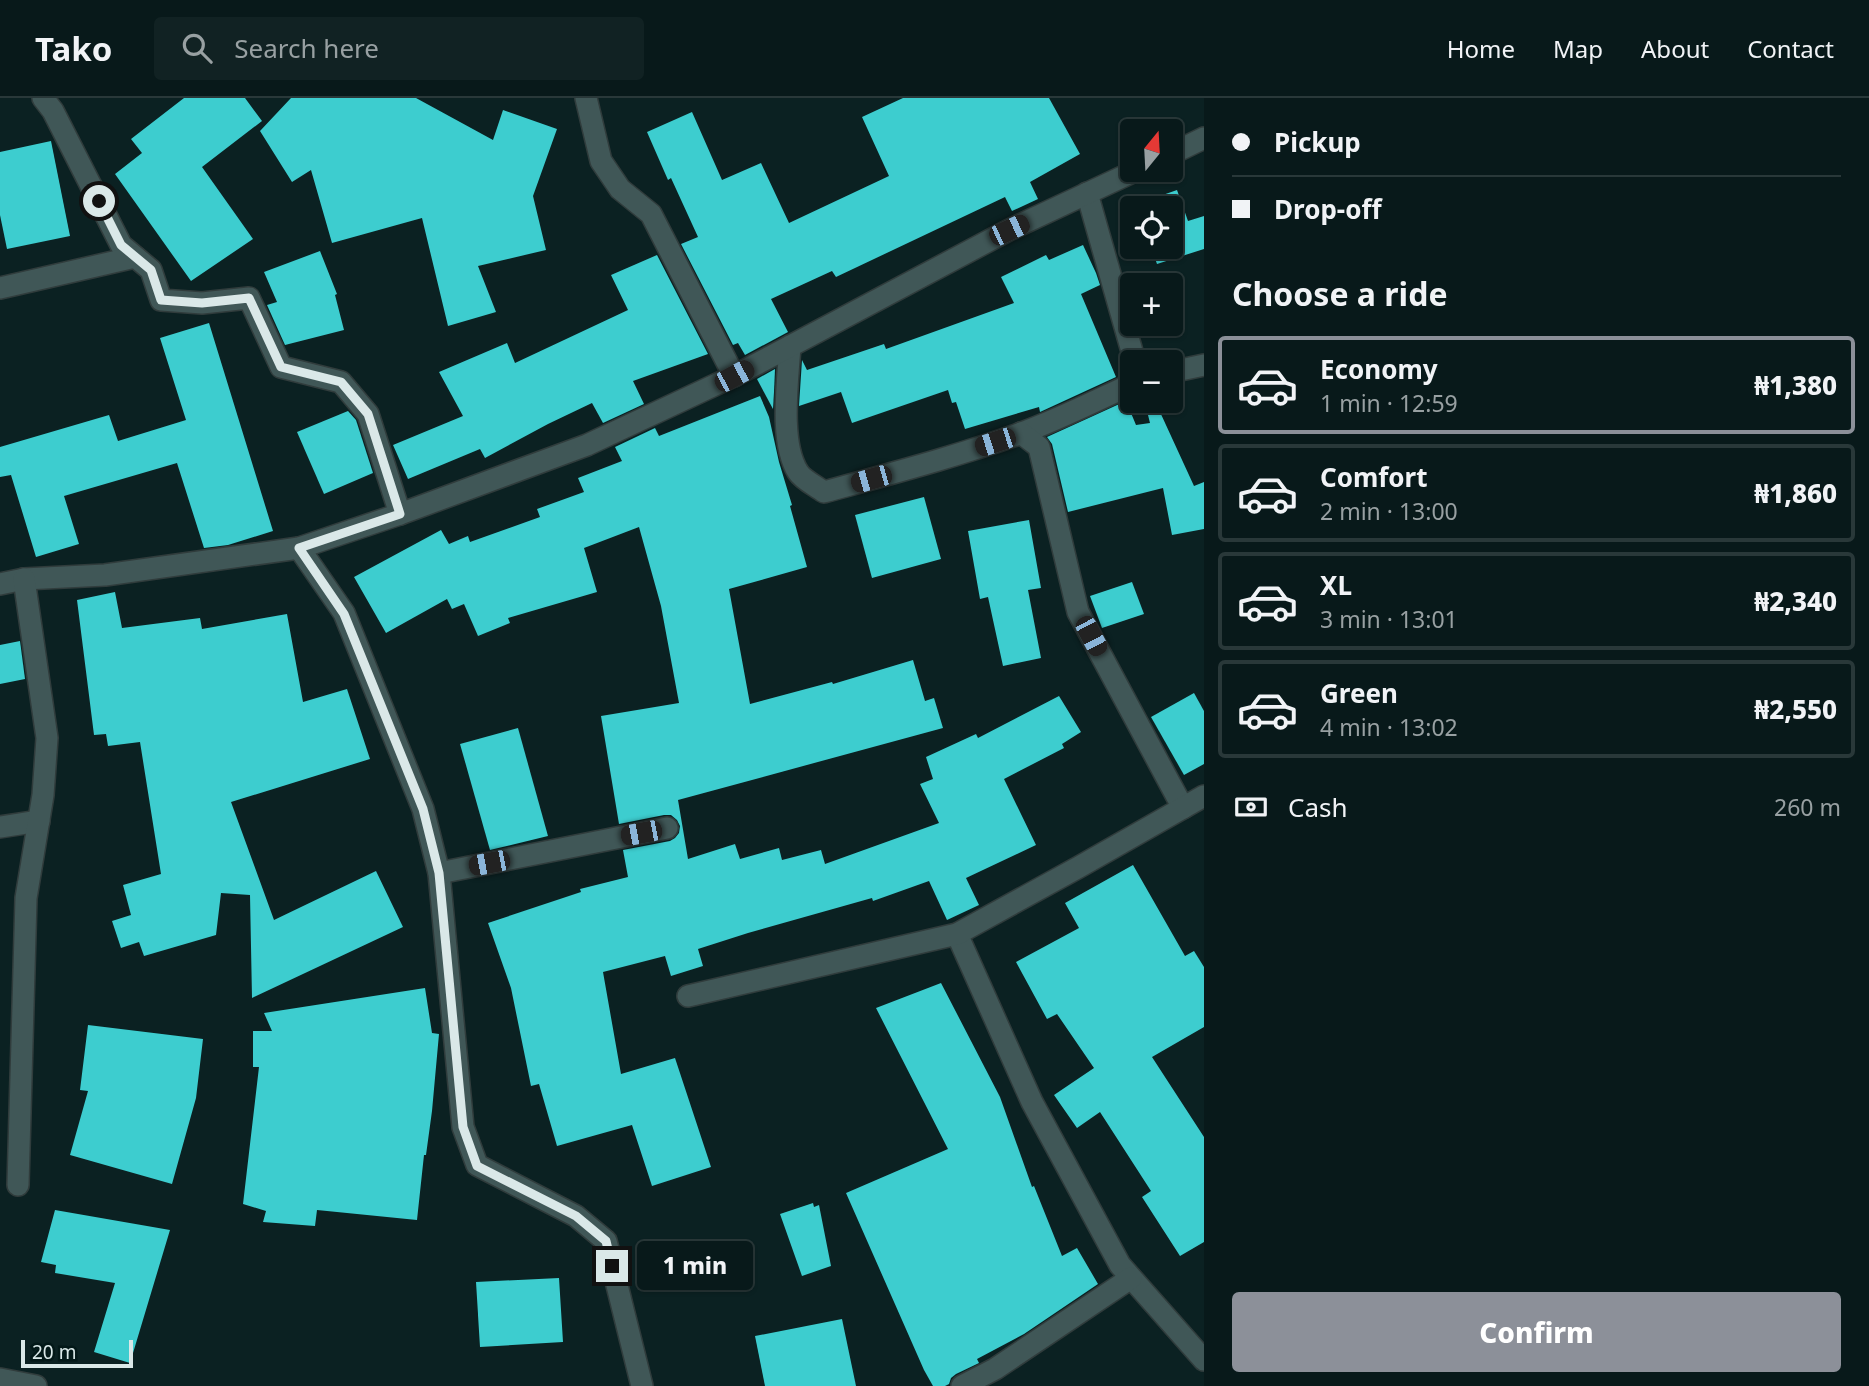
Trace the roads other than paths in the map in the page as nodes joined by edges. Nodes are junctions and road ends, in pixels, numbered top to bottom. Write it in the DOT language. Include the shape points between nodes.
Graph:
graph roads {
  1 [pos="43,98"];
  2 [pos="586,98"];
  3 [pos="1204,138"];
  4 [pos="1183,148"];
  5 [pos="1120,178"];
  6 [pos="1087,193"];
  7 [pos="135,257"];
  8 [pos="0,288"];
  9 [pos="790,346"];
  10 [pos="1132,350"];
  11 [pos="1204,365"];
  12 [pos="1183,369"];
  13 [pos="734,376"];
  14 [pos="1120,390"];
  15 [pos="1021,433"];
  16 [pos="400,514"];
  17 [pos="299,548"];
  18 [pos="24,579"];
  19 [pos="0,584"];
  20 [pos="1204,796"];
  21 [pos="1183,808"];
  22 [pos="39,821"];
  23 [pos="0,827"];
  24 [pos="667,828"];
  25 [pos="439,873"];
  26 [pos="957,934"];
  27 [pos="688,996"];
  28 [pos="18,1185"];
  29 [pos="1131,1278"];
  30 [pos="1204,1360"];
  31 [pos="0,1378"];
  32 [pos="36,1386"];
  33 [pos="642,1386"];
  34 [pos="962,1386"];
  1 -- 7 [label="street" via="121,245"];
  2 -- 13 [label="street" via="601,161 620,189 651,214"];
  3 -- 4 [label="street"];
  5 -- 6 [label="street"];
  6 -- 9 [label="street"];
  6 -- 10 [label="street"];
  7 -- 8 [label="street"];
  7 -- 16 [label="street" via="151,270 161,300 202,303 249,298 281,367 341,382 368,414"];
  9 -- 13 [label="street"];
  9 -- 15 [label="street" via="790,453 799,474 824,492"];
  11 -- 12 [label="street"];
  13 -- 16 [label="street" via="587,445"];
  14 -- 15 [label="street"];
  15 -- 21 [label="street" via="1039,447 1078,611"];
  16 -- 17 [label="street"];
  17 -- 18 [label="street" via="104,575"];
  17 -- 25 [label="street" via="344,614 423,809"];
  18 -- 19 [label="street"];
  18 -- 22 [label="street" via="47,738"];
  20 -- 21 [label="street"];
  21 -- 26 [label="street"];
  22 -- 23 [label="street"];
  22 -- 28 [label="street" via="26,898"];
  24 -- 25 [label="street"];
  25 -- 33 [label="street" via="463,1127 477,1166 576,1216 606,1241"];
  26 -- 27 [label="street"];
  26 -- 29 [label="street" via="1032,1102"];
  29 -- 30 [label="street"];
  29 -- 34 [label="street"];
  31 -- 32 [label="street"];
}
